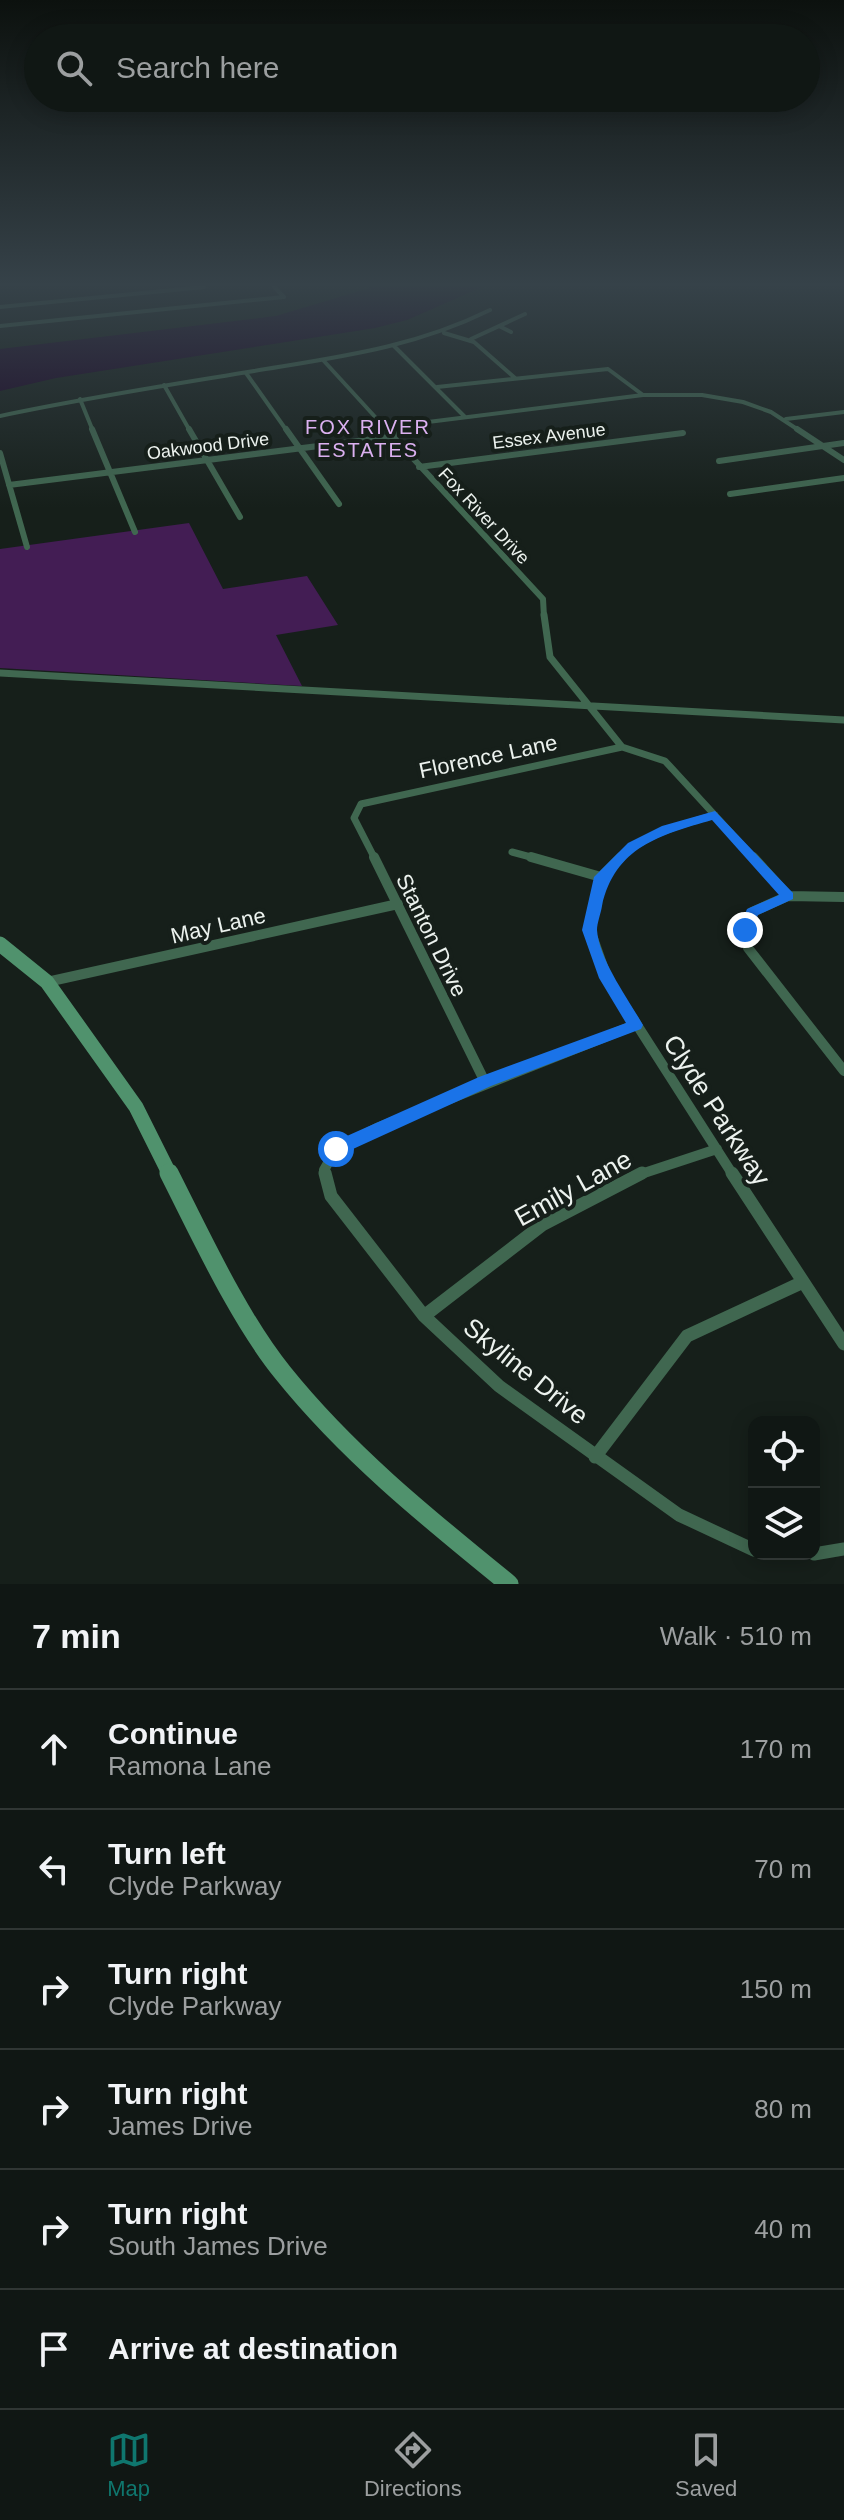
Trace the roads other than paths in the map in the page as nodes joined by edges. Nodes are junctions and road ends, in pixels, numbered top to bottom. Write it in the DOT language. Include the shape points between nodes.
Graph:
graph roads {
  1 [pos="318,361"];
  2 [pos="324,361"];
  3 [pos="410,361"];
  4 [pos="496,361"];
  5 [pos="246,373"];
  6 [pos="515,378"];
  7 [pos="164,385"];
  8 [pos="437,387"];
  9 [pos="643,395"];
  10 [pos="80,399"];
  11 [pos="844,412"];
  12 [pos="0,416"];
  13 [pos="465,417"];
  14 [pos="785,420"];
  15 [pos="683,433"];
  16 [pos="390,437"];
  17 [pos="844,443"];
  18 [pos="823,446"];
  19 [pos="298,449"];
  20 [pos="0,453"];
  21 [pos="207,460"];
  22 [pos="844,460"];
  23 [pos="719,461"];
  24 [pos="419,467"];
  25 [pos="110,472"];
  26 [pos="844,478"];
  27 [pos="9,485"];
  28 [pos="730,494"];
  29 [pos="339,504"];
  30 [pos="240,517"];
  31 [pos="135,532"];
  32 [pos="27,547"];
  33 [pos="0,673"];
  34 [pos="589,705"];
  35 [pos="844,720"];
  36 [pos="622,747"];
  37 [pos="361,804"];
  38 [pos="715,815"];
  39 [pos="512,852"];
  40 [pos="601,877"];
  41 [pos="788,896"];
  42 [pos="844,897"];
  43 [pos="398,904"];
  44 [pos="0,944"];
  45 [pos="47,982"];
  46 [pos="635,1025"];
  47 [pos="844,1071"];
  48 [pos="485,1082"];
  49 [pos="717,1149"];
  50 [pos="803,1282"];
  51 [pos="424,1316"];
  52 [pos="844,1344"];
  53 [pos="595,1457"];
  54 [pos="748,1547"];
  55 [pos="844,1549"];
  56 [pos="820,1553"];
  57 [pos="509,1584"];
  1 -- 5 [label="street"];
  2 -- 16 [label="street, Fox River Drive"];
  3 -- 8 [label="street"];
  4 -- 6 [label="street"];
  5 -- 7 [label="street"];
  5 -- 19 [label="street"];
  6 -- 8 [label="street"];
  6 -- 9 [label="street" via="608,369"];
  7 -- 10 [label="street"];
  7 -- 21 [label="street"];
  8 -- 13 [label="street"];
  9 -- 13 [label="street, Oakwood Drive"];
  9 -- 14 [label="street, Oakwood Drive" via="725,398"];
  10 -- 12 [label="street"];
  10 -- 25 [label="street"];
  11 -- 14 [label="street"];
  13 -- 16 [label="street, Oakwood Drive" via="412,424"];
  14 -- 18 [label="street, Oakwood Drive"];
  15 -- 24 [label="street, Essex Avenue"];
  16 -- 19 [label="street, Oakwood Drive"];
  16 -- 24 [label="street, Fox River Drive"];
  17 -- 18 [label="street"];
  18 -- 22 [label="street, Oakwood Drive"];
  18 -- 23 [label="street"];
  19 -- 21 [label="street, Oakwood Drive"];
  19 -- 29 [label="street"];
  20 -- 27 [label="street"];
  21 -- 25 [label="street, Oakwood Drive"];
  21 -- 30 [label="street"];
  24 -- 34 [label="street, Fox River Drive" via="543,599 543,641"];
  25 -- 27 [label="street, Oakwood Drive"];
  25 -- 31 [label="street"];
  26 -- 28 [label="street"];
  27 -- 32 [label="street"];
  33 -- 34 [label="street"];
  34 -- 35 [label="street"];
  34 -- 36 [label="street, Fox River Drive"];
  36 -- 37 [label="street, Florence Lane"];
  36 -- 38 [label="street" via="665,761"];
  37 -- 43 [label="street, Stanton Drive" via="354,818"];
  38 -- 40 [label="street" via="633,846"];
  38 -- 41 [label="street"];
  39 -- 40 [label="street"];
  40 -- 46 [label="street, Clyde Parkway" via="590,930 607,978"];
  41 -- 42 [label="street"];
  41 -- 47 [label="street" via="752,912 745,930 748,948"];
  43 -- 45 [label="street, May Lane"];
  43 -- 48 [label="street, Stanton Drive"];
  44 -- 45 [label="main road"];
  45 -- 57 [label="main road" via="136,1107 219,1271 281,1371 400,1494"];
  46 -- 48 [label="street"];
  46 -- 49 [label="street, Clyde Parkway"];
  48 -- 51 [label="street, Skyline Drive" via="336,1149 324,1170 331,1196"];
  49 -- 50 [label="street, Clyde Parkway"];
  49 -- 51 [label="street, Emily Lane" via="647,1170 542,1225"];
  50 -- 52 [label="street, Clyde Parkway"];
  50 -- 53 [label="street" via="687,1336"];
  51 -- 53 [label="street, Skyline Drive" via="499,1386"];
  53 -- 54 [label="street, Skyline Drive" via="679,1515"];
  55 -- 56 [label="street"];
}
